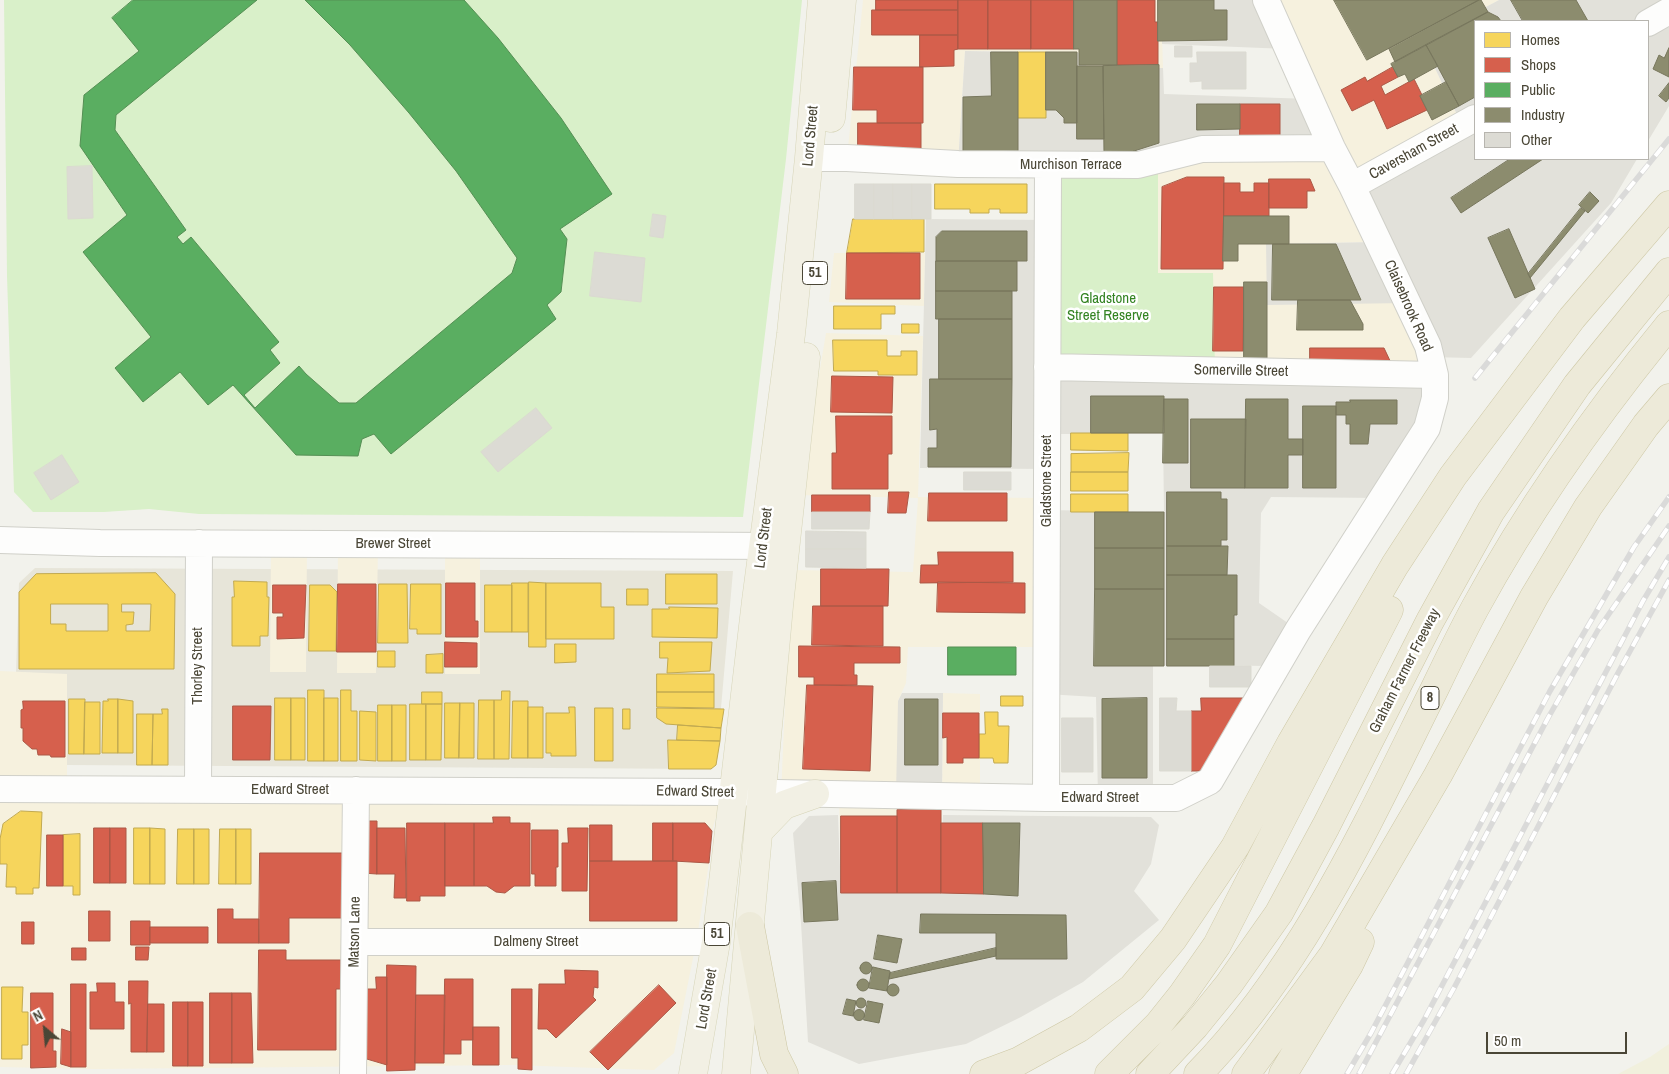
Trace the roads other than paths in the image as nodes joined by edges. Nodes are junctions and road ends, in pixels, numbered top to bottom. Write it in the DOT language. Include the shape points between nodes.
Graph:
graph roads {
  1 [pos="822,0"];
  2 [pos="842,0"];
  3 [pos="1266,0"];
  4 [pos="1669,11"];
  5 [pos="1649,22"];
  6 [pos="1474,119"];
  7 [pos="1332,148"];
  8 [pos="818,158"];
  9 [pos="1048,165"];
  10 [pos="1352,186"];
  11 [pos="1669,205"];
  12 [pos="1669,272"];
  13 [pos="1669,325"];
  14 [pos="1047,367"];
  15 [pos="1435,375"];
  16 [pos="1669,398"];
  17 [pos="1505,404"];
  18 [pos="0,540"];
  19 [pos="199,542"];
  20 [pos="774,546"];
  21 [pos="1298,630"];
  22 [pos="1438,775"];
  23 [pos="0,790"];
  24 [pos="198,790"];
  25 [pos="356,790"];
  26 [pos="734,792"];
  27 [pos="762,794"];
  28 [pos="815,794"];
  29 [pos="1046,798"];
  30 [pos="759,831"];
  31 [pos="750,926"];
  32 [pos="355,942"];
  33 [pos="716,942"];
  34 [pos="353,1074"];
  35 [pos="693,1074"];
  36 [pos="736,1074"];
  37 [pos="784,1074"];
  38 [pos="984,1074"];
  39 [pos="1109,1074"];
  40 [pos="1150,1074"];
  41 [pos="1198,1074"];
  42 [pos="1246,1074"];
  43 [pos="1283,1074"];
  1 -- 8 [label="main road, Lord Street / 51"];
  2 -- 8 [label="main road, Lord Street / 51"];
  3 -- 7 [label="street, Claisebrook Road"];
  4 -- 5 [label="street"];
  6 -- 10 [label="street, Caversham Street"];
  7 -- 9 [label="street, Murchison Terrace" via="1202,149 1138,165"];
  7 -- 10 [label="street, Claisebrook Road"];
  8 -- 9 [label="street, Murchison Terrace"];
  8 -- 20 [label="main road, Lord Street / 51"];
  9 -- 14 [label="street, Gladstone Street"];
  10 -- 15 [label="street, Claisebrook Road" via="1428,346"];
  11 -- 17 [label="highway" via="1572,318"];
  12 -- 40 [label="highway, Graham Farmer Freeway / 8" via="1576,385 1491,511 1430,621 1279,913 1229,984"];
  13 -- 41 [label="highway, 8" via="1592,422 1517,533 1474,609 1367,825 1309,927 1260,1002"];
  14 -- 15 [label="street, Somerville Street"];
  14 -- 29 [label="street, Gladstone Street"];
  15 -- 21 [label="street, Claisebrook Road" via="1435,398 1427,428"];
  16 -- 22 [label="highway" via="1588,507 1534,597"];
  17 -- 38 [label="highway" via="1395,565 1234,848 1173,939 1132,988 1079,1028 1020,1061"];
  17 -- 39 [label="highway" via="1396,596 1217,945 1176,1002"];
  18 -- 19 [label="street, Brewer Street"];
  19 -- 20 [label="street, Brewer Street"];
  19 -- 24 [label="street, Thorley Street"];
  20 -- 26 [label="main road, Lord Street / 51"];
  20 -- 27 [label="main road, Lord Street / 51"];
  21 -- 29 [label="street, Edward Street" via="1210,781 1176,798"];
  22 -- 42 [label="highway" via="1334,955"];
  22 -- 43 [label="highway" via="1349,965"];
  23 -- 24 [label="street, Edward Street"];
  24 -- 25 [label="street, Edward Street"];
  25 -- 26 [label="street, Edward Street"];
  25 -- 32 [label="street, Matson Lane"];
  26 -- 27 [label="street, Edward Street"];
  26 -- 33 [label="main road, Lord Street / 51"];
  27 -- 28 [label="street, Edward Street"];
  27 -- 30 [label="main road, Lord Street / 51"];
  28 -- 29 [label="street, Edward Street"];
  28 -- 30 [label="main road" via="784,805"];
  30 -- 31 [label="main road, Lord Street / 51"];
  31 -- 36 [label="main road, Lord Street / 51"];
  31 -- 37 [label="highway" via="774,1054"];
  32 -- 33 [label="street, Dalmeny Street"];
  32 -- 34 [label="street, Matson Lane"];
  33 -- 35 [label="main road, Lord Street / 51"];
}
